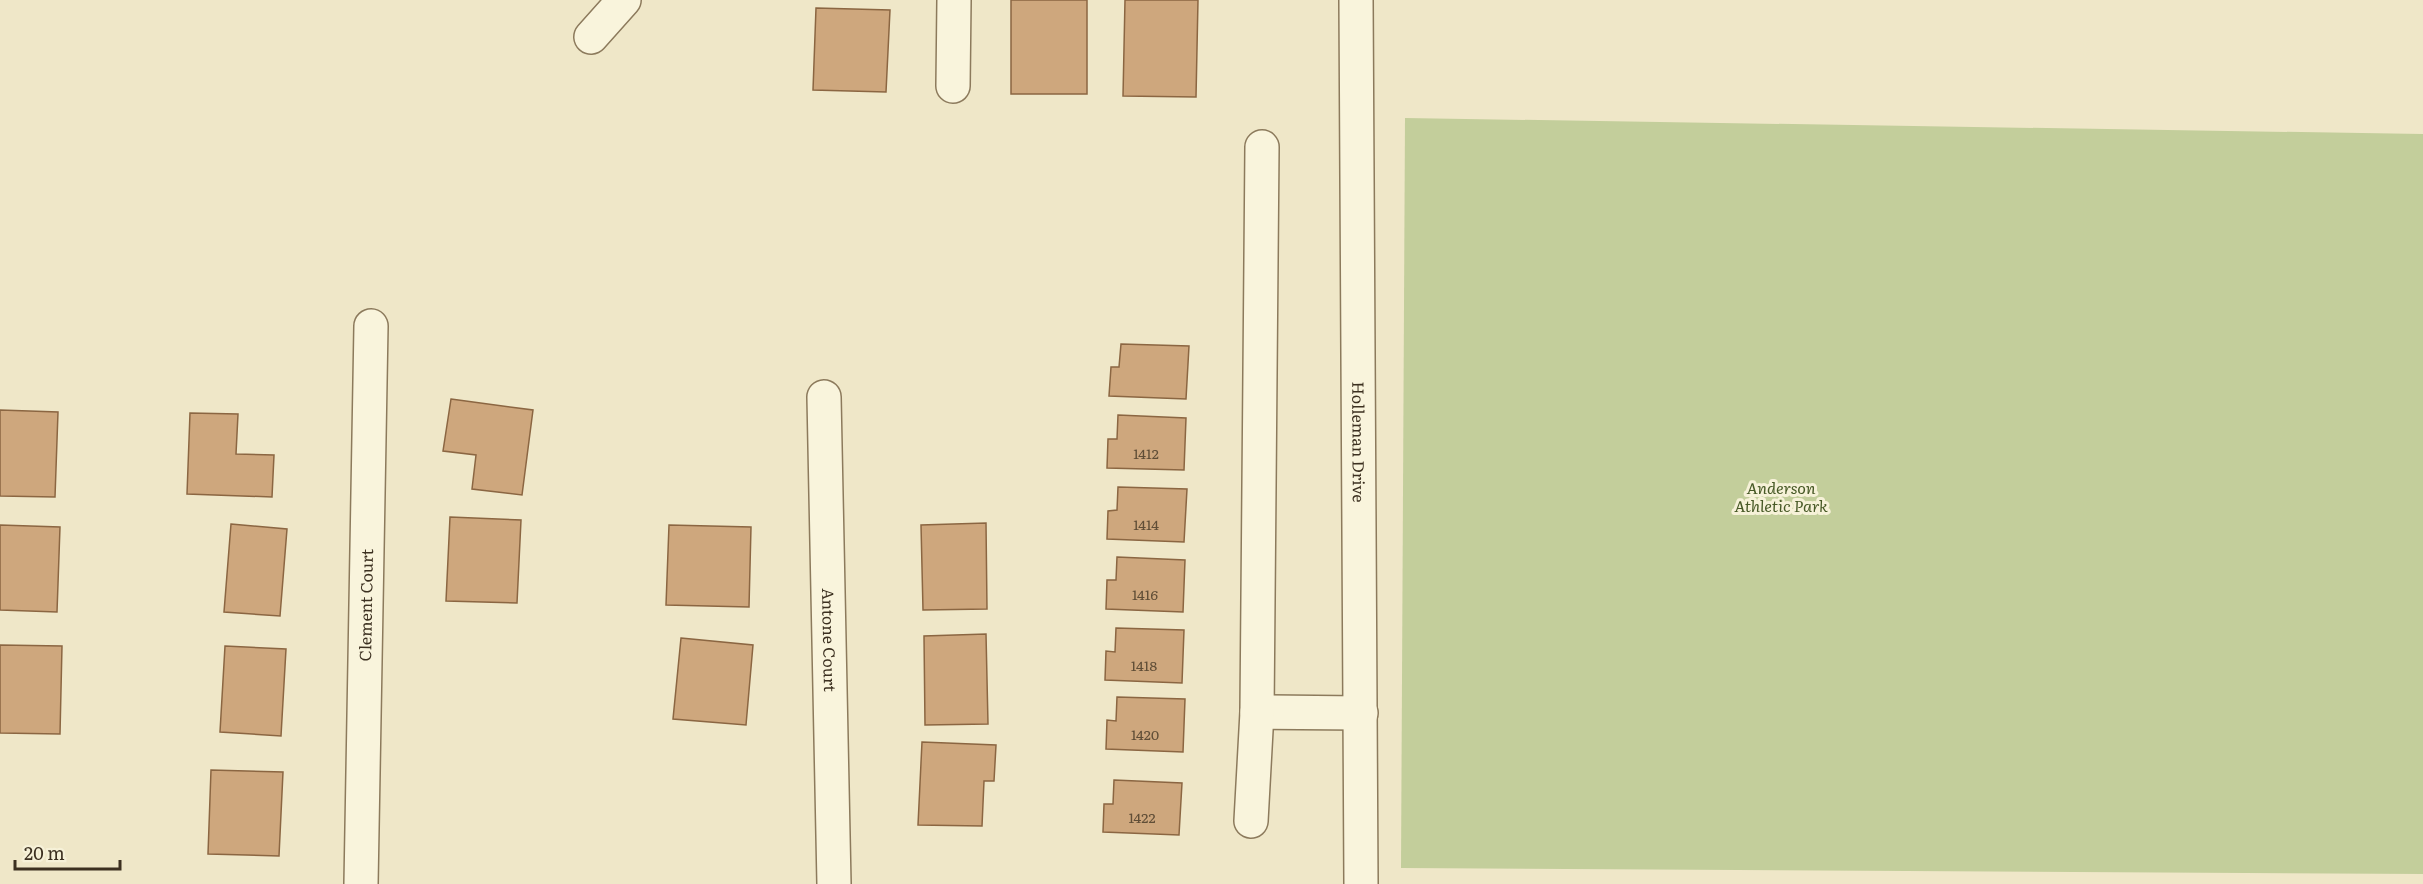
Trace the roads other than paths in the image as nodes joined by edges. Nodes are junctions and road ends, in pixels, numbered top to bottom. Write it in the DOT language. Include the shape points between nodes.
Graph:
graph roads {
  1 [pos="624,0"];
  2 [pos="954,0"];
  3 [pos="1356,0"];
  4 [pos="591,37"];
  5 [pos="953,86"];
  6 [pos="1262,147"];
  7 [pos="371,326"];
  8 [pos="824,397"];
  9 [pos="1257,712"];
  10 [pos="1360,713"];
  11 [pos="1251,821"];
  12 [pos="361,884"];
  13 [pos="834,884"];
  14 [pos="1361,884"];
  1 -- 4 [label="street"];
  2 -- 5 [label="street"];
  3 -- 10 [label="street, Holleman Drive"];
  6 -- 9 [label="street"];
  7 -- 12 [label="street, Clement Court"];
  8 -- 13 [label="street, Antone Court"];
  9 -- 10 [label="street"];
  9 -- 11 [label="street"];
  10 -- 14 [label="street, Holleman Drive"];
}
